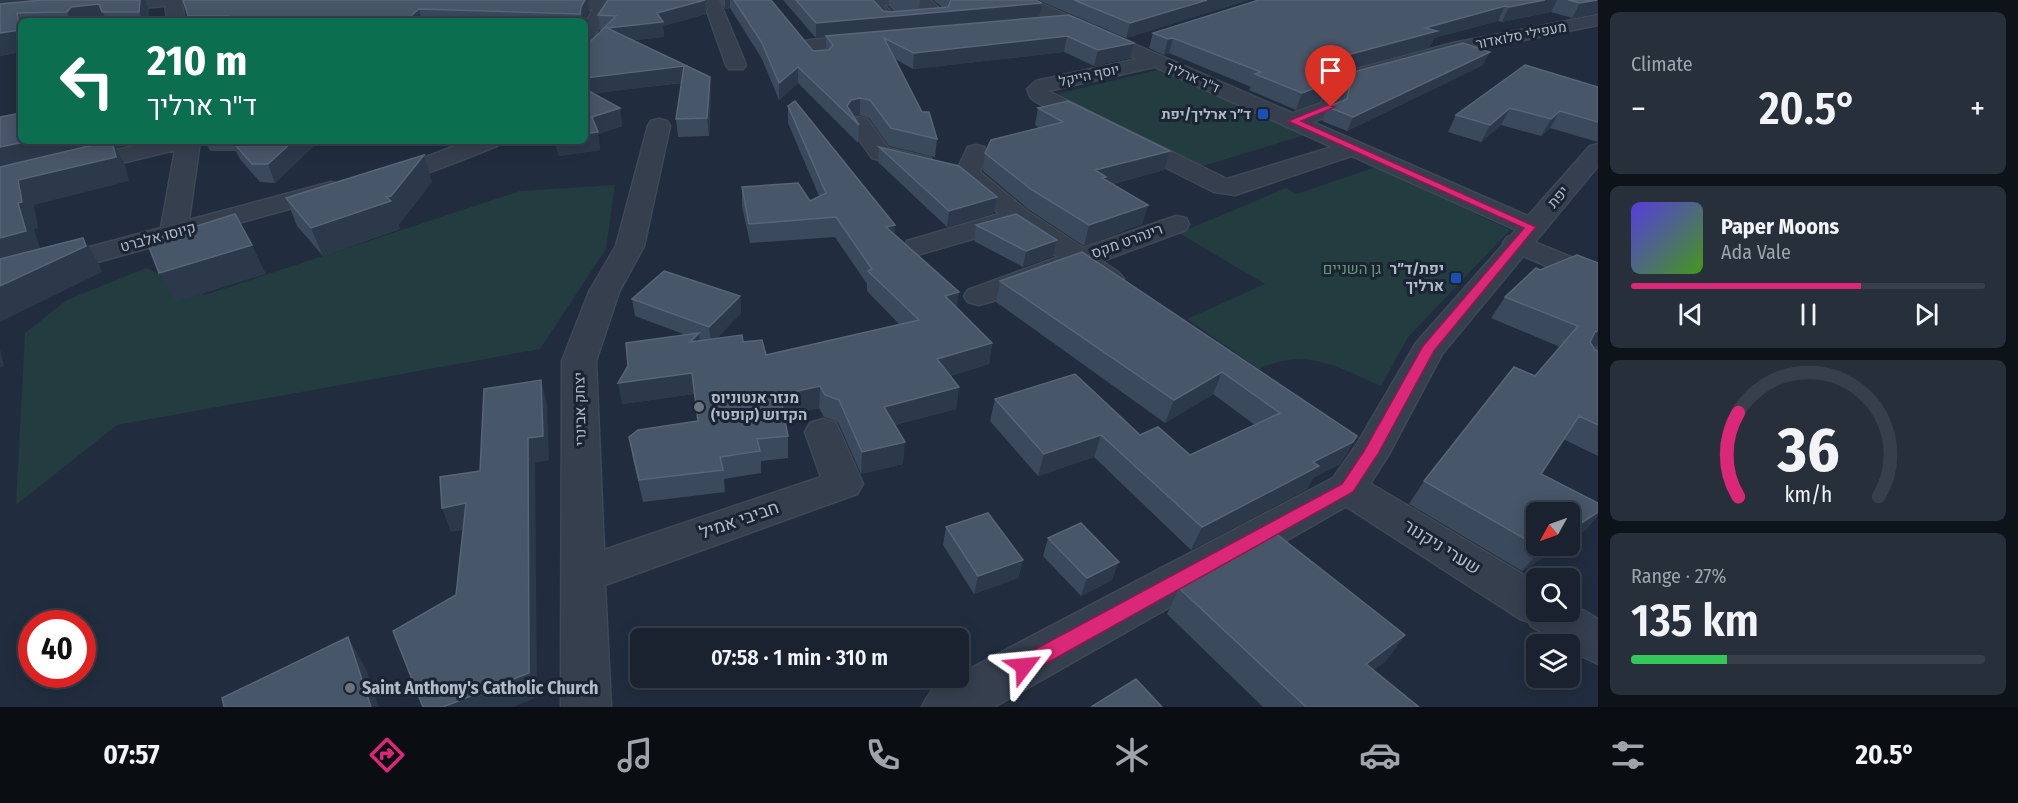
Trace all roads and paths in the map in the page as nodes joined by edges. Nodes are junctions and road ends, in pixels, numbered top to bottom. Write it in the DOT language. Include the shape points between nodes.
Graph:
graph roads {
  1 [pos="174,0"];
  2 [pos="657,0"];
  3 [pos="711,0"];
  4 [pos="888,0"];
  5 [pos="1019,0"];
  6 [pos="559,3"];
  7 [pos="604,4"];
  8 [pos="531,5"];
  9 [pos="85,9"];
  10 [pos="918,9"];
  11 [pos="176,18"];
  12 [pos="1598,20"];
  13 [pos="1068,22"];
  14 [pos="1035,25"];
  15 [pos="796,30"];
  16 [pos="588,32"];
  17 [pos="935,34"];
  18 [pos="890,39"];
  19 [pos="1148,40"];
  20 [pos="1126,47"];
  21 [pos="1156,61"];
  22 [pos="736,65"];
  23 [pos="1293,121"];
  24 [pos="859,124"];
  25 [pos="659,126"];
  26 [pos="173,144"];
  27 [pos="186,144"];
  28 [pos="481,144"];
  29 [pos="1353,148"];
  30 [pos="1598,151"];
  31 [pos="0,185"];
  32 [pos="1018,217"];
  33 [pos="1176,224"];
  34 [pos="174,232"];
  35 [pos="1524,235"];
  36 [pos="917,247"];
  37 [pos="1079,259"];
  38 [pos="1598,279"];
  39 [pos="0,280"];
  40 [pos="980,296"];
  41 [pos="1134,296"];
  42 [pos="823,432"];
  43 [pos="1347,488"];
  44 [pos="583,574"];
  45 [pos="1526,599"];
  46 [pos="1563,622"];
  47 [pos="1598,643"];
  48 [pos="586,707"];
  49 [pos="947,707"];
  1 -- 9 [label="street"];
  1 -- 11 [label="street"];
  2 -- 7 [label="street"];
  3 -- 22 [label="street"];
  4 -- 10 [label="street" via="870,2 890,20"];
  5 -- 13 [label="street, ד\"ר ארליך"];
  6 -- 7 [label="street"];
  6 -- 8 [label="street"];
  7 -- 16 [label="street"];
  10 -- 17 [label="street"];
  12 -- 23 [label="street, מעפילי סלואדור" via="1453,48 1336,80 1331,107"];
  13 -- 14 [label="street"];
  13 -- 20 [label="street, ד\"ר ארליך"];
  15 -- 18 [label="street" via="815,53"];
  19 -- 20 [label="street"];
  20 -- 21 [label="street, ד\"ר ארליך"];
  21 -- 23 [label="street, ד\"ר ארליך"];
  21 -- 29 [label="street, יוסף הייקל" via="1043,85 1038,94 1223,187 1235,187"];
  23 -- 29 [label="street, ד\"ר ארליך"];
  24 -- 32 [label="street" via="880,153 972,163"];
  25 -- 44 [label="street, יצחק אבינרי" via="630,246 604,292 579,361"];
  26 -- 31 [label="street"];
  27 -- 34 [label="street"];
  28 -- 34 [label="street, קיוסו אלברט" via="435,162"];
  29 -- 35 [label="street, ד\"ר ארליך"];
  30 -- 35 [label="street, יפת"];
  32 -- 36 [label="street"];
  32 -- 37 [label="street"];
  33 -- 37 [label="street, רינהרט מקס"];
  34 -- 39 [label="street, קיוסו אלברט"];
  35 -- 38 [label="street, ד\"ר ארליך"];
  35 -- 43 [label="street, יפת" via="1428,350 1356,445"];
  37 -- 40 [label="street, רינהרט מקס"];
  37 -- 41 [label="street"];
  42 -- 44 [label="street, חביבי אמיל" via="843,484"];
  43 -- 45 [label="street, שערי ניקנור"];
  43 -- 49 [label="street, יפת"];
  44 -- 48 [label="street, יצחק אבינרי"];
  46 -- 47 [label="street"];
}
